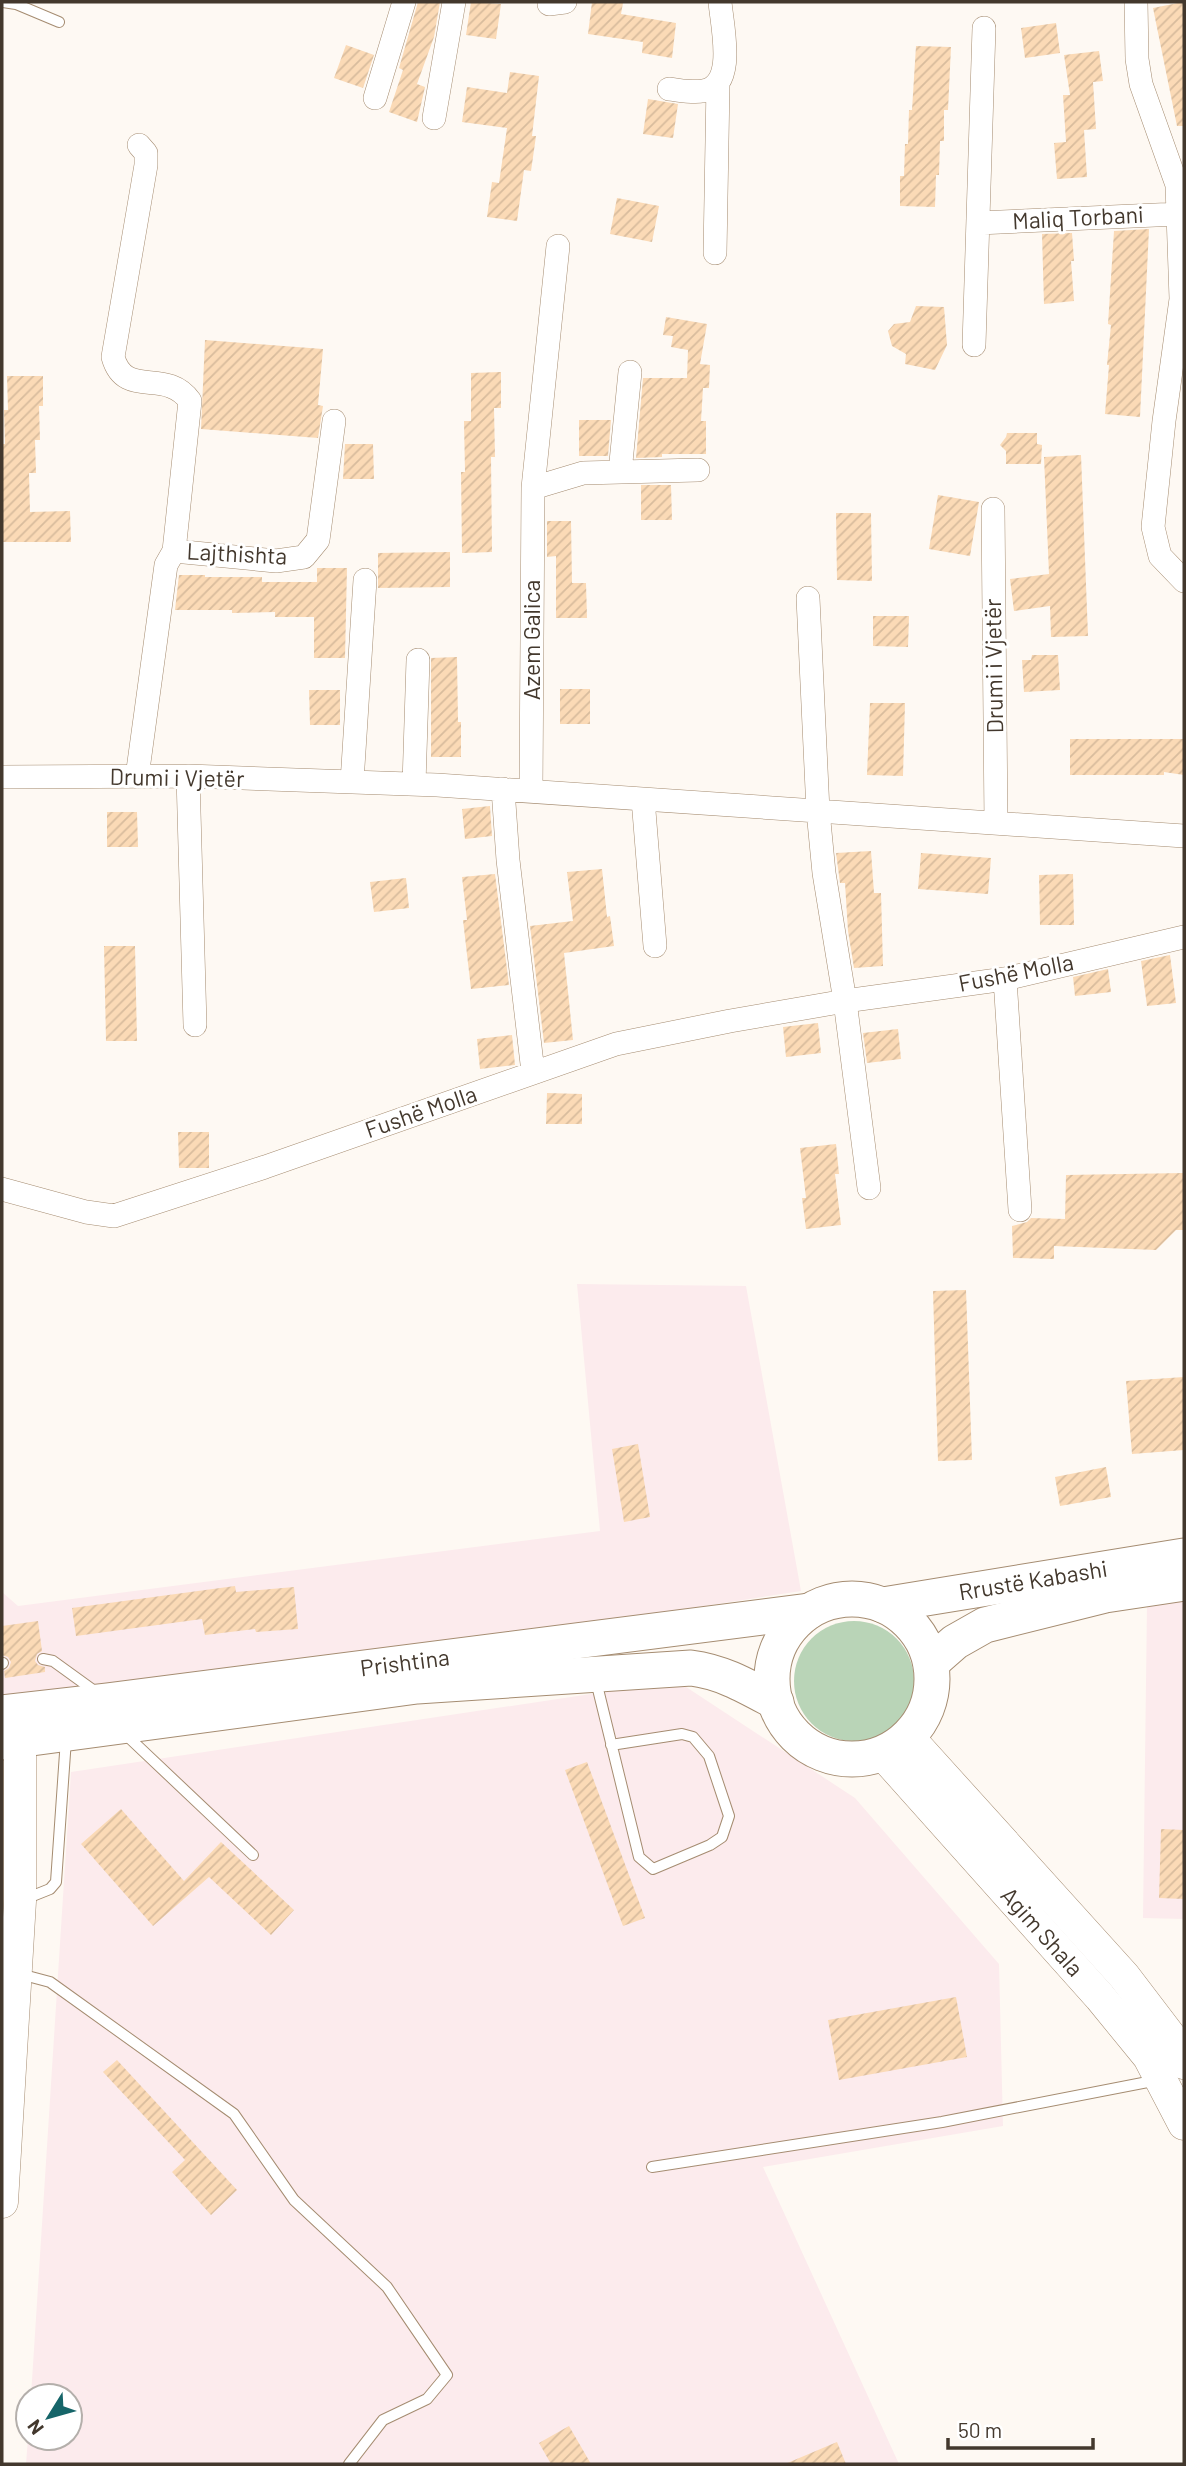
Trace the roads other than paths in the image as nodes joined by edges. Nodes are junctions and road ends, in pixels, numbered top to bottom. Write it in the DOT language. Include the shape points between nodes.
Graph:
graph roads {
  1 [pos="3,2"];
  2 [pos="404,2"];
  3 [pos="454,2"];
  4 [pos="720,2"];
  5 [pos="1136,2"];
  6 [pos="59,22"];
  7 [pos="984,28"];
  8 [pos="718,85"];
  9 [pos="669,89"];
  10 [pos="375,98"];
  11 [pos="434,118"];
  12 [pos="139,145"];
  13 [pos="1178,214"];
  14 [pos="978,223"];
  15 [pos="558,246"];
  16 [pos="715,253"];
  17 [pos="974,345"];
  18 [pos="630,372"];
  19 [pos="334,421"];
  20 [pos="698,470"];
  21 [pos="620,472"];
  22 [pos="533,488"];
  23 [pos="993,509"];
  24 [pos="174,551"];
  25 [pos="365,580"];
  26 [pos="1184,581"];
  27 [pos="808,598"];
  28 [pos="418,660"];
  29 [pos="188,776"];
  30 [pos="2,777"];
  31 [pos="137,777"];
  32 [pos="352,782"];
  33 [pos="414,784"];
  34 [pos="503,789"];
  35 [pos="531,791"];
  36 [pos="643,799"];
  37 [pos="818,811"];
  38 [pos="996,823"];
  39 [pos="1184,836"];
  40 [pos="1184,937"];
  41 [pos="655,946"];
  42 [pos="1004,979"];
  43 [pos="845,1001"];
  44 [pos="195,1025"];
  45 [pos="533,1072"];
  46 [pos="869,1188"];
  47 [pos="2,1189"];
  48 [pos="1020,1210"];
  49 [pos="1184,1556"];
  50 [pos="1184,1583"];
  51 [pos="883,1605"];
  52 [pos="809,1611"];
  53 [pos="43,1659"];
  54 [pos="931,1663"];
  55 [pos="594,1674"];
  56 [pos="776,1702"];
  57 [pos="112,1713"];
  58 [pos="9,1726"];
  59 [pos="66,1733"];
  60 [pos="611,1745"];
  61 [pos="895,1745"];
  62 [pos="253,1855"];
  63 [pos="20,1901"];
  64 [pos="15,1972"];
  65 [pos="1172,2071"];
  66 [pos="1184,2124"];
  67 [pos="653,2166"];
  68 [pos="2,2202"];
  69 [pos="349,2464"];
  1 -- 6 [label="lane"];
  2 -- 10 [label="street"];
  3 -- 11 [label="street"];
  4 -- 8 [label="street" via="725,72"];
  5 -- 13 [label="street, Maliq Torbani" via="1141,84 1177,185"];
  7 -- 14 [label="street"];
  8 -- 9 [label="street" via="704,91"];
  8 -- 16 [label="street"];
  12 -- 24 [label="street" via="146,153 146,165 113,356 117,370 128,380 182,389 190,401"];
  13 -- 14 [label="street, Maliq Torbani"];
  13 -- 26 [label="street, Maliq Torbani" via="1181,299 1153,527 1160,556"];
  14 -- 17 [label="street"];
  15 -- 22 [label="street, Azem Galica"];
  18 -- 21 [label="street"];
  19 -- 24 [label="street, Lajthishta" via="318,540 304,557 276,561"];
  20 -- 21 [label="street"];
  21 -- 22 [label="street" via="583,473"];
  22 -- 35 [label="street, Azem Galica"];
  23 -- 38 [label="street, Drumi i Vjetër"];
  24 -- 31 [label="street, Lajthishta" via="166,565"];
  25 -- 32 [label="street"];
  27 -- 37 [label="street"];
  28 -- 33 [label="street"];
  29 -- 31 [label="street, Drumi i Vjetër"];
  29 -- 32 [label="street, Drumi i Vjetër"];
  29 -- 44 [label="street"];
  30 -- 31 [label="street, Drumi i Vjetër"];
  32 -- 33 [label="street, Drumi i Vjetër"];
  33 -- 34 [label="street, Drumi i Vjetër"];
  34 -- 35 [label="street, Drumi i Vjetër"];
  34 -- 45 [label="street"];
  35 -- 36 [label="street, Drumi i Vjetër"];
  36 -- 37 [label="street, Drumi i Vjetër"];
  36 -- 41 [label="street"];
  37 -- 38 [label="street, Drumi i Vjetër"];
  37 -- 43 [label="street"];
  38 -- 39 [label="street, Drumi i Vjetër"];
  40 -- 42 [label="street, Fushë Molla"];
  42 -- 43 [label="street, Fushë Molla"];
  42 -- 48 [label="street"];
  43 -- 45 [label="street, Fushë Molla" via="616,1044"];
  43 -- 46 [label="street"];
  45 -- 47 [label="street, Fushë Molla" via="114,1216"];
  49 -- 51 [label="main road, Rrustë Kabashi"];
  50 -- 54 [label="main road, Rrustë Kabashi" via="1105,1595 985,1625"];
  51 -- 52 [label="main road, Prishtina" via="858,1599 833,1601"];
  51 -- 54 [label="main road, Prishtina" via="905,1619 922,1639"];
  52 -- 56 [label="main road, Prishtina" via="790,1629 777,1651 772,1676"];
  52 -- 57 [label="main road, Prishtina" via="413,1660"];
  53 -- 57 [label="lane" via="74,1674"];
  54 -- 61 [label="main road, Prishtina" via="929,1703 920,1721"];
  55 -- 56 [label="main road, Prishtina" via="709,1670"];
  55 -- 57 [label="main road, Prishtina"];
  55 -- 60 [label="lane"];
  56 -- 61 [label="main road, Prishtina" via="789,1727 827,1754 864,1758"];
  57 -- 58 [label="main road, Prishtina"];
  57 -- 59 [label="main road, Prishtina"];
  57 -- 62 [label="lane"];
  58 -- 59 [label="main road, Prishtina"];
  58 -- 63 [label="main road"];
  59 -- 63 [label="lane" via="56,1882"];
  60 -- 60 [label="lane" via="639,1857 653,1869 722,1837 729,1816 709,1756 693,1737 682,1734"];
  61 -- 65 [label="main road, Agim Shala" via="1149,2057"];
  63 -- 64 [label="main road"];
  64 -- 68 [label="main road"];
  64 -- 69 [label="lane" via="50,1982 234,2114 294,2200 387,2287 447,2375 427,2399 383,2420"];
  65 -- 66 [label="main road, Agim Shala"];
  65 -- 67 [label="lane" via="942,2122"];
}
